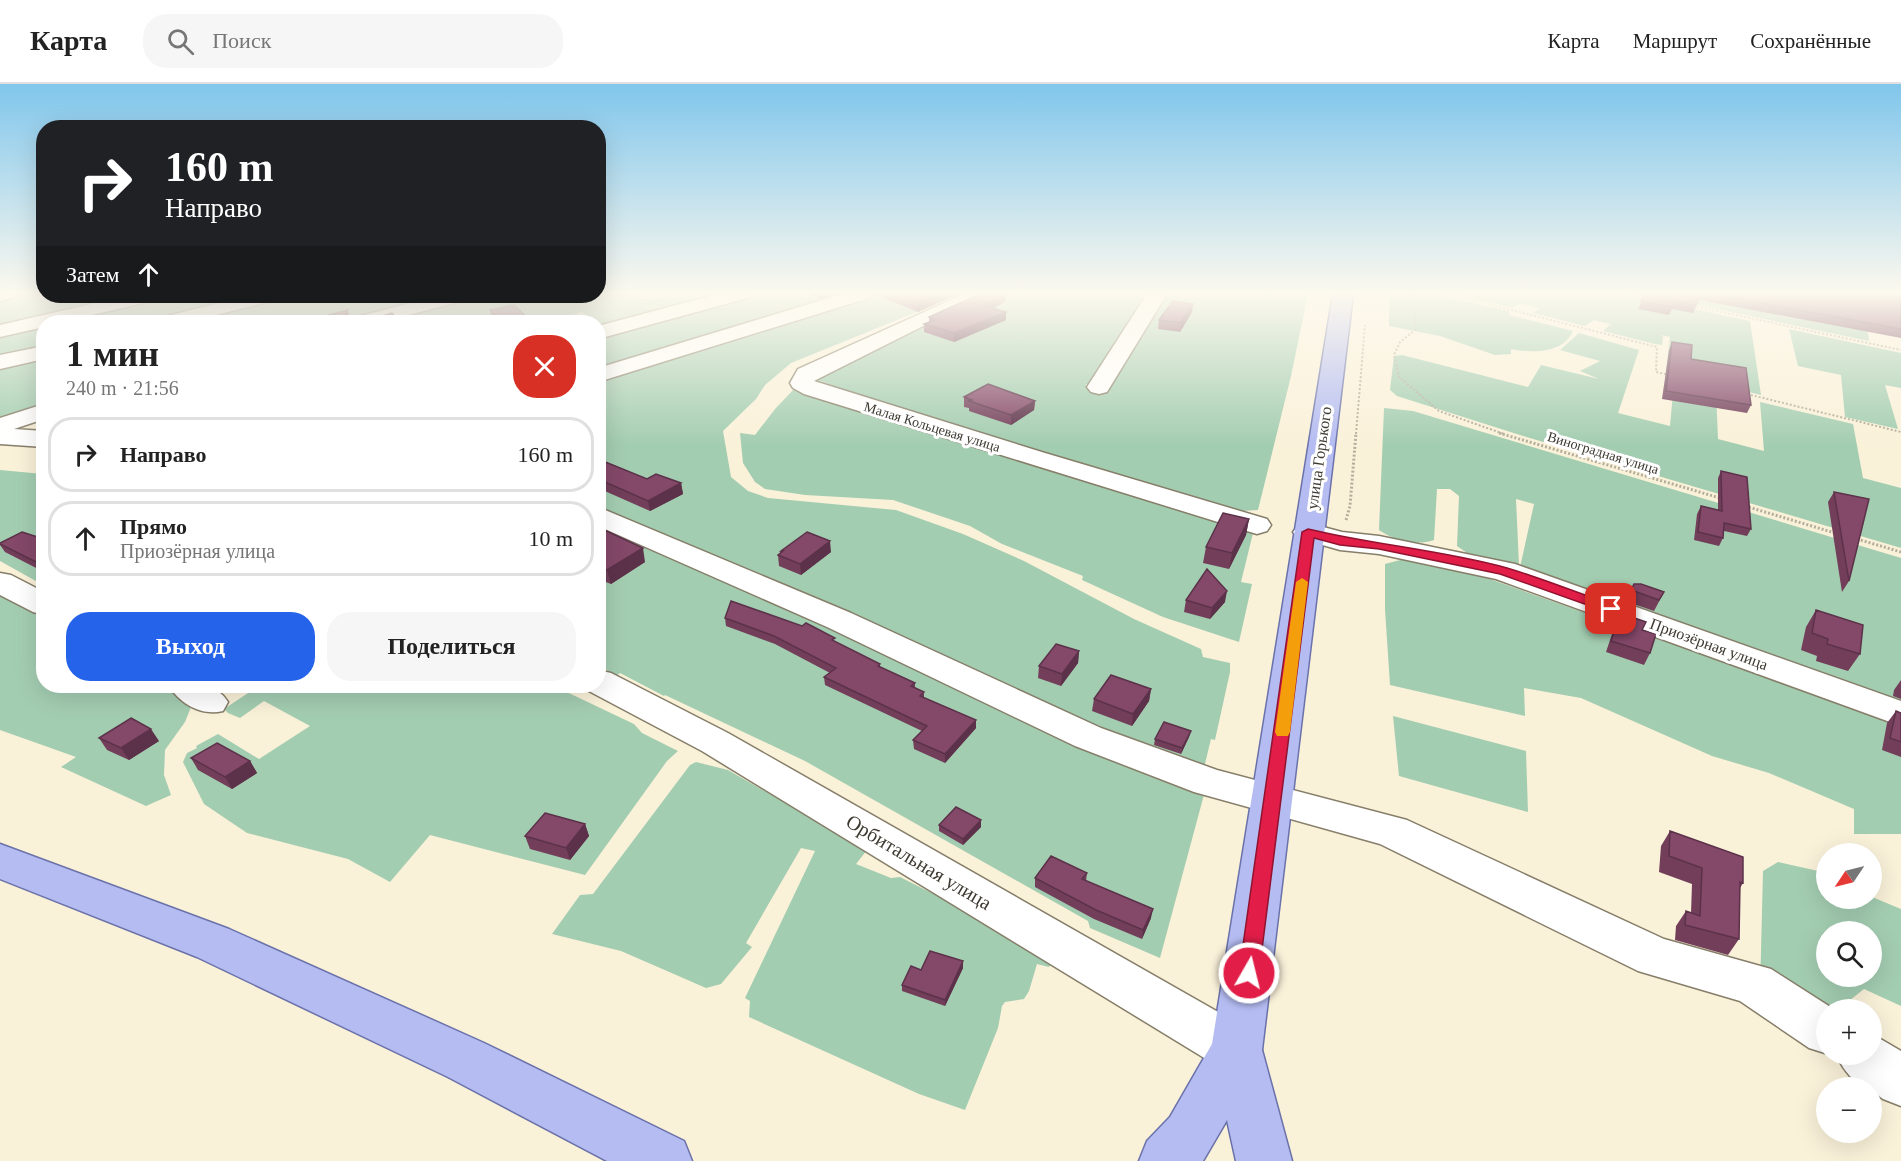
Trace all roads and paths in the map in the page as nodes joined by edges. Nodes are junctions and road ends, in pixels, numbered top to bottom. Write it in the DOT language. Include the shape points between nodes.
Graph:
graph roads {
  1 [pos="698,344"];
  2 [pos="869,344"];
  3 [pos="1126,344"];
  4 [pos="1339,344"];
  5 [pos="1363,344"];
  6 [pos="1399,344"];
  7 [pos="1646,344"];
  8 [pos="1874,344"];
  9 [pos="1901,350"];
  10 [pos="36,354"];
  11 [pos="0,362"];
  12 [pos="606,373"];
  13 [pos="1678,377"];
  14 [pos="1099,387"];
  15 [pos="1745,394"];
  16 [pos="36,414"];
  17 [pos="0,426"];
  18 [pos="1901,432"];
  19 [pos="0,436"];
  20 [pos="36,438"];
  21 [pos="1729,501"];
  22 [pos="1741,505"];
  23 [pos="606,518"];
  24 [pos="1257,525"];
  25 [pos="1844,535"];
  26 [pos="1324,537"];
  27 [pos="1855,539"];
  28 [pos="1901,552"];
  29 [pos="0,582"];
  30 [pos="36,601"];
  31 [pos="606,685"];
  32 [pos="1901,714"];
  33 [pos="1274,799"];
  34 [pos="0,861"];
  35 [pos="1816,1025"];
  36 [pos="1237,1050"];
  37 [pos="1877,1065"];
  38 [pos="1901,1081"];
  39 [pos="664,1161"];
  40 [pos="1167,1161"];
  41 [pos="1264,1161"];
  1 -- 12 [label="street"];
  2 -- 24 [label="street, Малая Кольцевая улица" via="806,374 801,383 1025,456"];
  3 -- 14 [label="street"];
  4 -- 26 [label="main road, улица Горького"];
  5 -- 26 [label="path" via="1350,506"];
  6 -- 21 [label="path, Виноградная улица" via="1394,355 1399,377 1439,411 1489,430"];
  7 -- 13 [label="path" via="1657,347 1656,372"];
  8 -- 9 [label="path"];
  10 -- 11 [label="street"];
  15 -- 18 [label="path"];
  16 -- 17 [label="street"];
  19 -- 20 [label="street"];
  22 -- 25 [label="path"];
  23 -- 33 [label="street" via="839,620 1088,736 1208,782"];
  26 -- 32 [label="street, Приозёрная улица" via="1504,571"];
  26 -- 33 [label="main road, улица Горького"];
  27 -- 28 [label="path"];
  29 -- 30 [label="street"];
  31 -- 36 [label="street, Орбитальная улица" via="715,742"];
  33 -- 35 [label="street" via="1392,831 1654,957 1754,984"];
  33 -- 36 [label="main road, улица Горького"];
  34 -- 39 [label="main road" via="213,943 466,1060"];
  36 -- 40 [label="main road" via="1188,1136"];
  36 -- 41 [label="main road"];
  37 -- 38 [label="street"];
}
